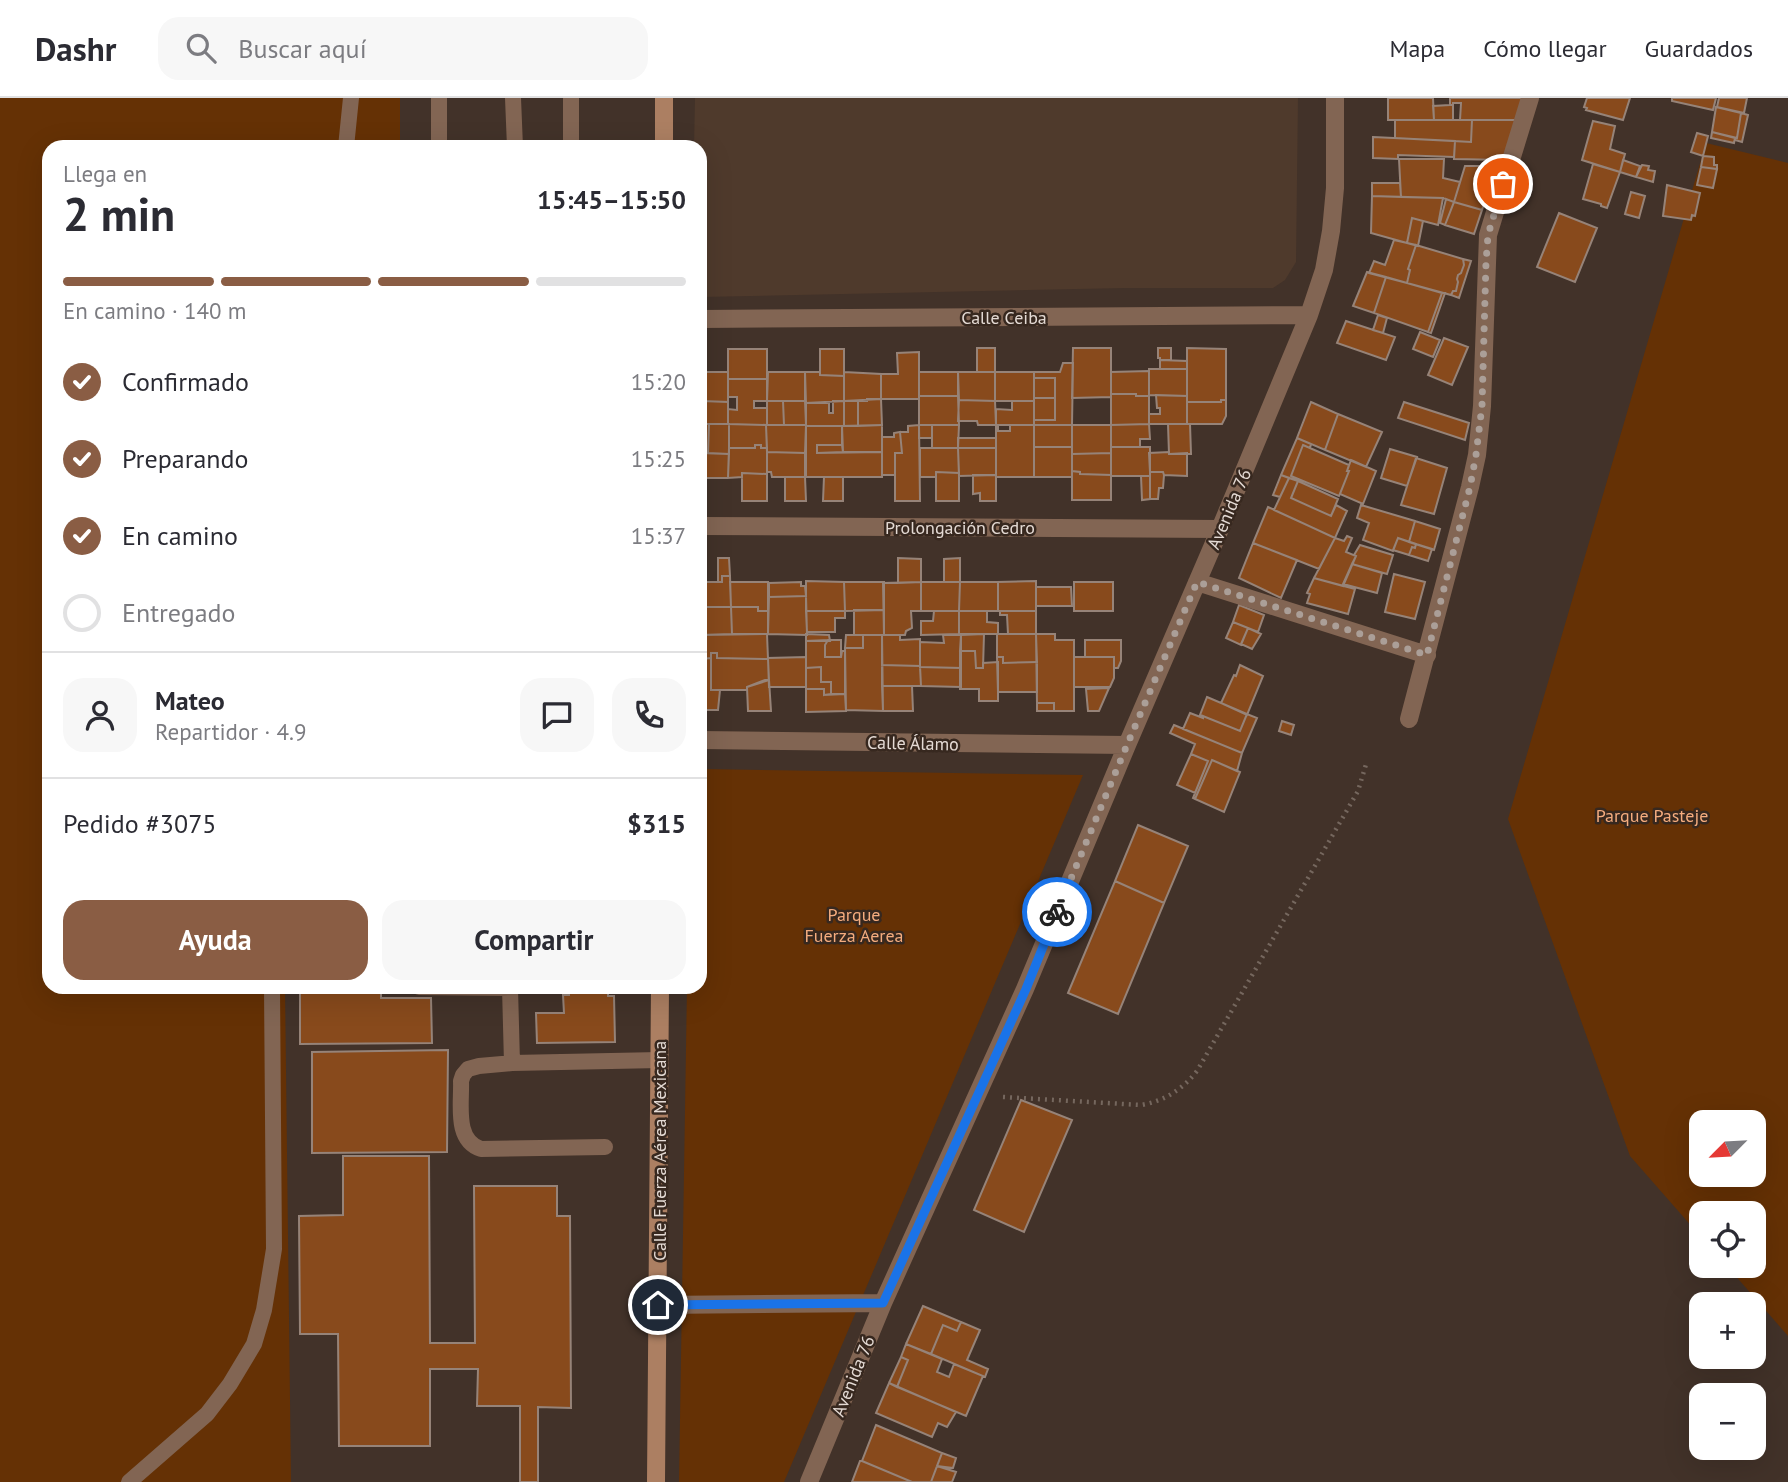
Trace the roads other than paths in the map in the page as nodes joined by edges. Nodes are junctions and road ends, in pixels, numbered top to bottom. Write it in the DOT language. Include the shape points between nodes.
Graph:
graph roads {
  1 [pos="351,98"];
  2 [pos="439,98"];
  3 [pos="513,98"];
  4 [pos="571,98"];
  5 [pos="664,98"];
  6 [pos="1335,98"];
  7 [pos="1530,98"];
  8 [pos="347,140"];
  9 [pos="439,140"];
  10 [pos="515,140"];
  11 [pos="571,140"];
  12 [pos="664,140"];
  13 [pos="1309,315"];
  14 [pos="707,319"];
  15 [pos="707,526"];
  16 [pos="1220,529"];
  17 [pos="1197,582"];
  18 [pos="1427,655"];
  19 [pos="1409,719"];
  20 [pos="707,740"];
  21 [pos="1127,745"];
  22 [pos="272,994"];
  23 [pos="510,994"];
  24 [pos="660,994"];
  25 [pos="660,1060"];
  26 [pos="512,1063"];
  27 [pos="605,1147"];
  28 [pos="883,1303"];
  29 [pos="658,1305"];
  30 [pos="129,1482"];
  31 [pos="656,1482"];
  32 [pos="809,1482"];
  1 -- 8 [label="lane"];
  2 -- 9 [label="lane"];
  3 -- 10 [label="lane"];
  4 -- 11 [label="lane"];
  5 -- 12 [label="main road"];
  6 -- 13 [label="street, Avenida 76" via="1331,231"];
  7 -- 18 [label="street" via="1488,235 1476,455"];
  13 -- 14 [label="street, Calle Ceiba"];
  13 -- 16 [label="street, Avenida 76"];
  15 -- 16 [label="street, Prolongación Cedro"];
  16 -- 17 [label="street, Avenida 76"];
  17 -- 18 [label="street"];
  17 -- 21 [label="street, Avenida 76"];
  18 -- 19 [label="street"];
  20 -- 21 [label="street, Calle Álamo"];
  21 -- 28 [label="street, Avenida 76" via="1026,989"];
  22 -- 30 [label="lane" via="274,1249 264,1310 254,1344 230,1384 206,1414"];
  23 -- 26 [label="lane"];
  24 -- 25 [label="main road, Calle Fuerza Aérea Mexicana"];
  25 -- 26 [label="lane"];
  25 -- 29 [label="main road, Calle Fuerza Aérea Mexicana"];
  26 -- 27 [label="lane" via="479,1066 463,1075 462,1131 469,1142 481,1149"];
  28 -- 29 [label="street"];
  28 -- 32 [label="street, Avenida 76"];
  29 -- 31 [label="main road, Calle Fuerza Aérea Mexicana"];
}
